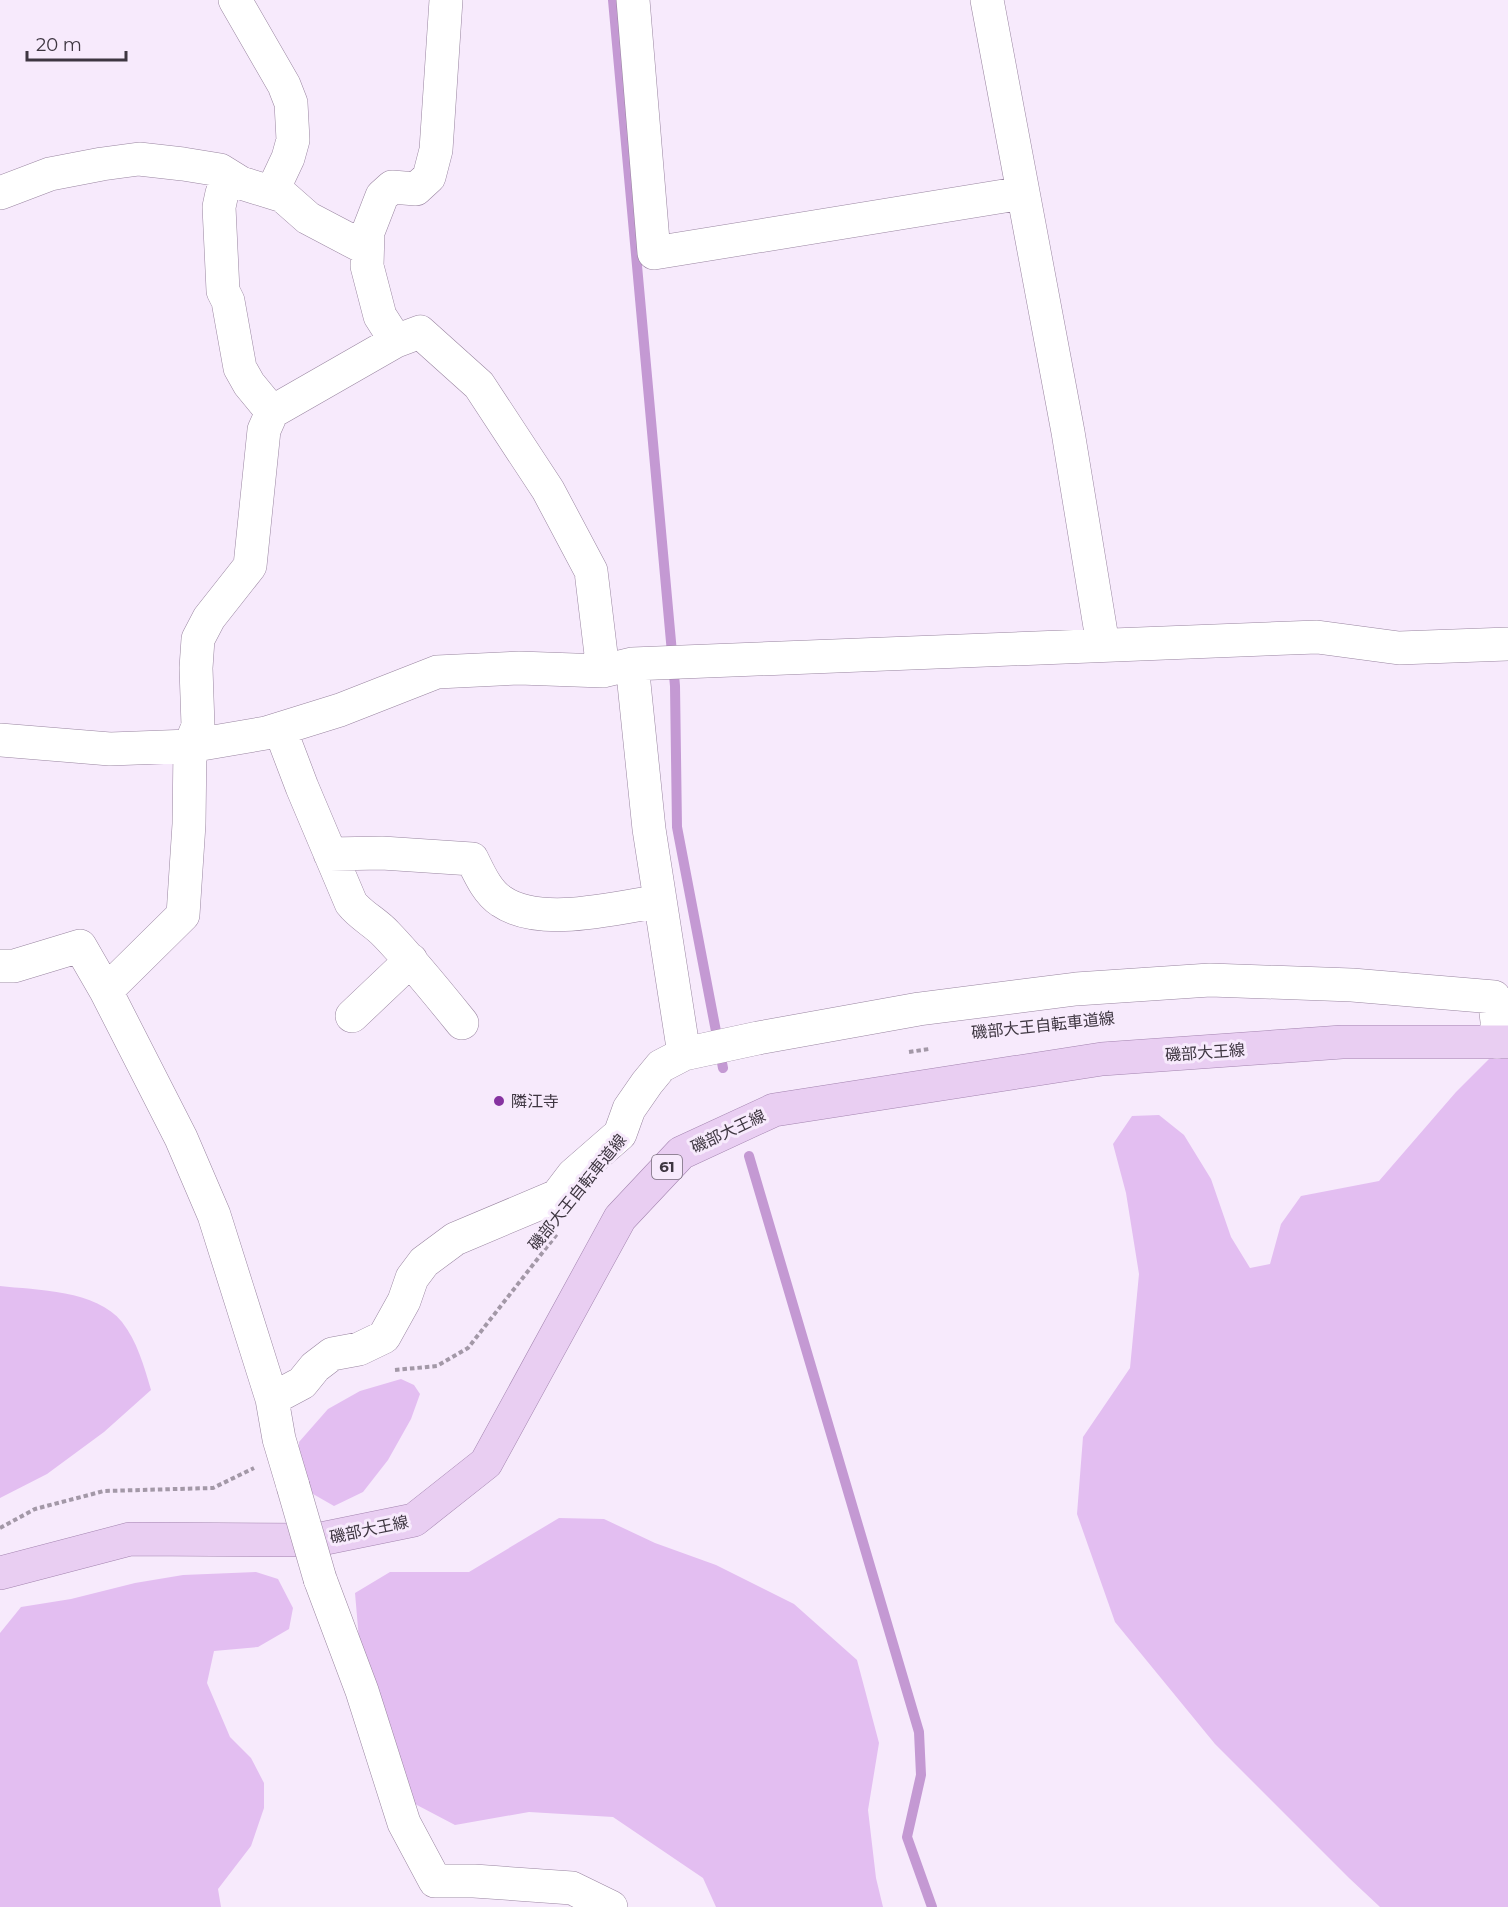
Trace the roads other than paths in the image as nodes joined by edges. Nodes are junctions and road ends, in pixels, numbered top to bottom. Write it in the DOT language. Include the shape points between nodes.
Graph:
graph roads {
  1 [pos="235,0"];
  2 [pos="446,0"];
  3 [pos="633,0"];
  4 [pos="987,0"];
  5 [pos="232,178"];
  6 [pos="272,192"];
  7 [pos="0,193"];
  8 [pos="1023,193"];
  9 [pos="367,249"];
  10 [pos="396,341"];
  11 [pos="272,412"];
  12 [pos="1508,644"];
  13 [pos="1103,645"];
  14 [pos="617,668"];
  15 [pos="280,729"];
  16 [pos="0,740"];
  17 [pos="190,746"];
  18 [pos="330,854"];
  19 [pos="660,901"];
  20 [pos="411,960"];
  21 [pos="0,966"];
  22 [pos="106,991"];
  23 [pos="352,1016"];
  24 [pos="462,1023"];
  25 [pos="1502,1042"];
  26 [pos="684,1054"];
  27 [pos="272,1399"];
  28 [pos="0,1573"];
  29 [pos="611,1907"];
  1 -- 6 [label="street" via="291,103 293,140"];
  2 -- 9 [label="street" via="436,150 429,177 416,189 392,187 382,196 368,232"];
  3 -- 8 [label="street" via="654,253"];
  4 -- 8 [label="street"];
  5 -- 6 [label="street"];
  5 -- 7 [label="street" via="220,170 139,159 50,174"];
  5 -- 11 [label="street" via="219,207 223,291 240,368"];
  6 -- 9 [label="street" via="308,218"];
  8 -- 13 [label="street"];
  9 -- 10 [label="street" via="367,266 380,316"];
  10 -- 11 [label="street"];
  10 -- 14 [label="street" via="420,332 478,385 548,490 591,571"];
  11 -- 17 [label="street" via="264,430 250,566 209,618 198,639 198,726"];
  12 -- 13 [label="street" via="1399,648 1317,637"];
  13 -- 14 [label="street"];
  14 -- 15 [label="street" via="437,672"];
  14 -- 19 [label="street"];
  15 -- 17 [label="street"];
  15 -- 18 [label="street"];
  16 -- 17 [label="street" via="110,749"];
  17 -- 22 [label="street" via="183,915"];
  18 -- 19 [label="street" via="472,859 499,900 519,911 544,915"];
  18 -- 20 [label="street" via="351,903"];
  19 -- 26 [label="street"];
  20 -- 23 [label="street"];
  20 -- 24 [label="street"];
  21 -- 22 [label="street" via="14,966 80,946"];
  22 -- 27 [label="street" via="214,1215"];
  25 -- 26 [label="street" via="1494,997 1352,985 1210,980 1076,989 919,1009"];
  25 -- 28 [label="main road, 磯部大王線 / 61" via="1342,1042 1102,1059 774,1110 681,1153 620,1218 486,1463 414,1520 316,1540 130,1539"];
  26 -- 27 [label="street" via="661,1066 629,1109 620,1134 573,1175 557,1196 455,1239 424,1262 412,1278 384,1337 359,1349 332,1354 302,1383"];
  27 -- 29 [label="street, bridge" via="279,1438 320,1579 362,1691 404,1823 435,1881 572,1888"];
}
